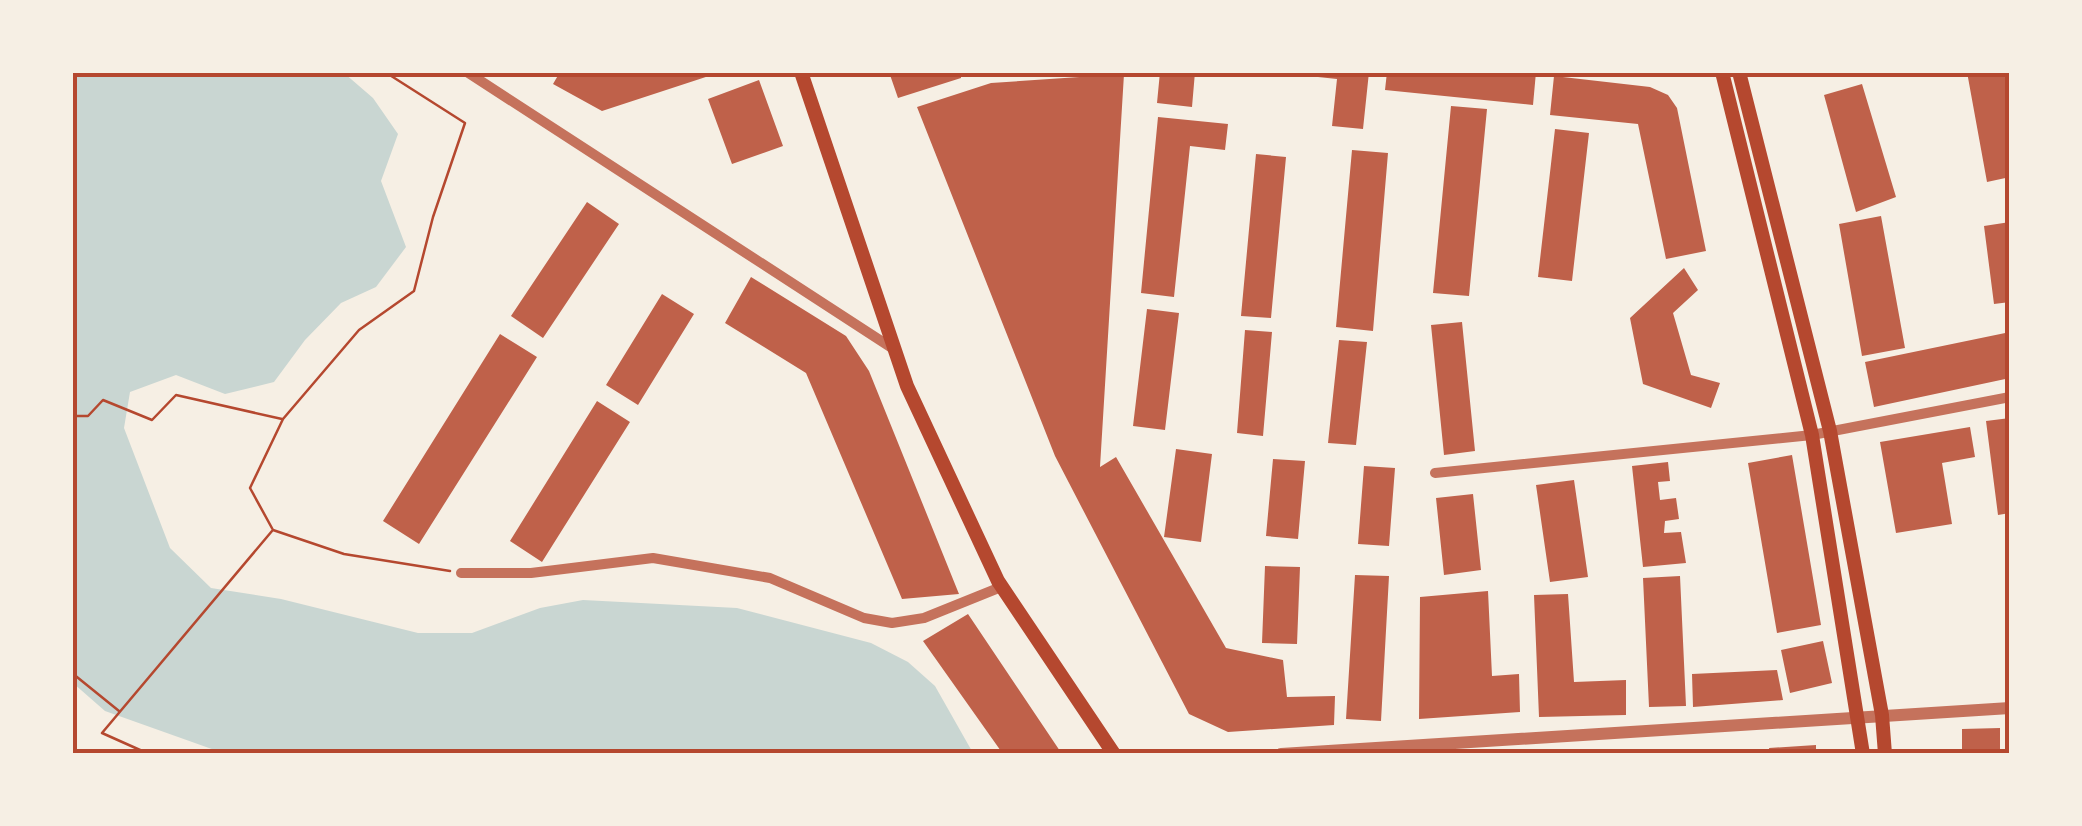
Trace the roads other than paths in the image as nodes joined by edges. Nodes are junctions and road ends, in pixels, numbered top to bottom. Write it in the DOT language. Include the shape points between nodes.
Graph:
graph roads {
  1 [pos="467,72"];
  2 [pos="801,72"];
  3 [pos="1722,72"];
  4 [pos="1739,72"];
  5 [pos="892,348"];
  6 [pos="2010,397"];
  7 [pos="1830,431"];
  8 [pos="1812,435"];
  9 [pos="1435,473"];
  10 [pos="461,573"];
  11 [pos="1001,586"];
  12 [pos="2010,708"];
  13 [pos="1859,716"];
  14 [pos="1882,716"];
  15 [pos="1114,754"];
  16 [pos="1281,754"];
  17 [pos="1863,754"];
  18 [pos="1885,754"];
  1 -- 5 [label="street"];
  2 -- 5 [label="main road"];
  3 -- 8 [label="main road"];
  4 -- 7 [label="main road"];
  5 -- 11 [label="main road"];
  6 -- 7 [label="street"];
  7 -- 8 [label="street"];
  7 -- 14 [label="main road"];
  8 -- 9 [label="street"];
  8 -- 13 [label="main road"];
  10 -- 11 [label="street" via="530,574 653,558 770,578 892,623 924,618"];
  11 -- 15 [label="main road"];
  12 -- 14 [label="street"];
  13 -- 14 [label="street"];
  13 -- 16 [label="street"];
  13 -- 17 [label="main road"];
  14 -- 18 [label="main road"];
}
